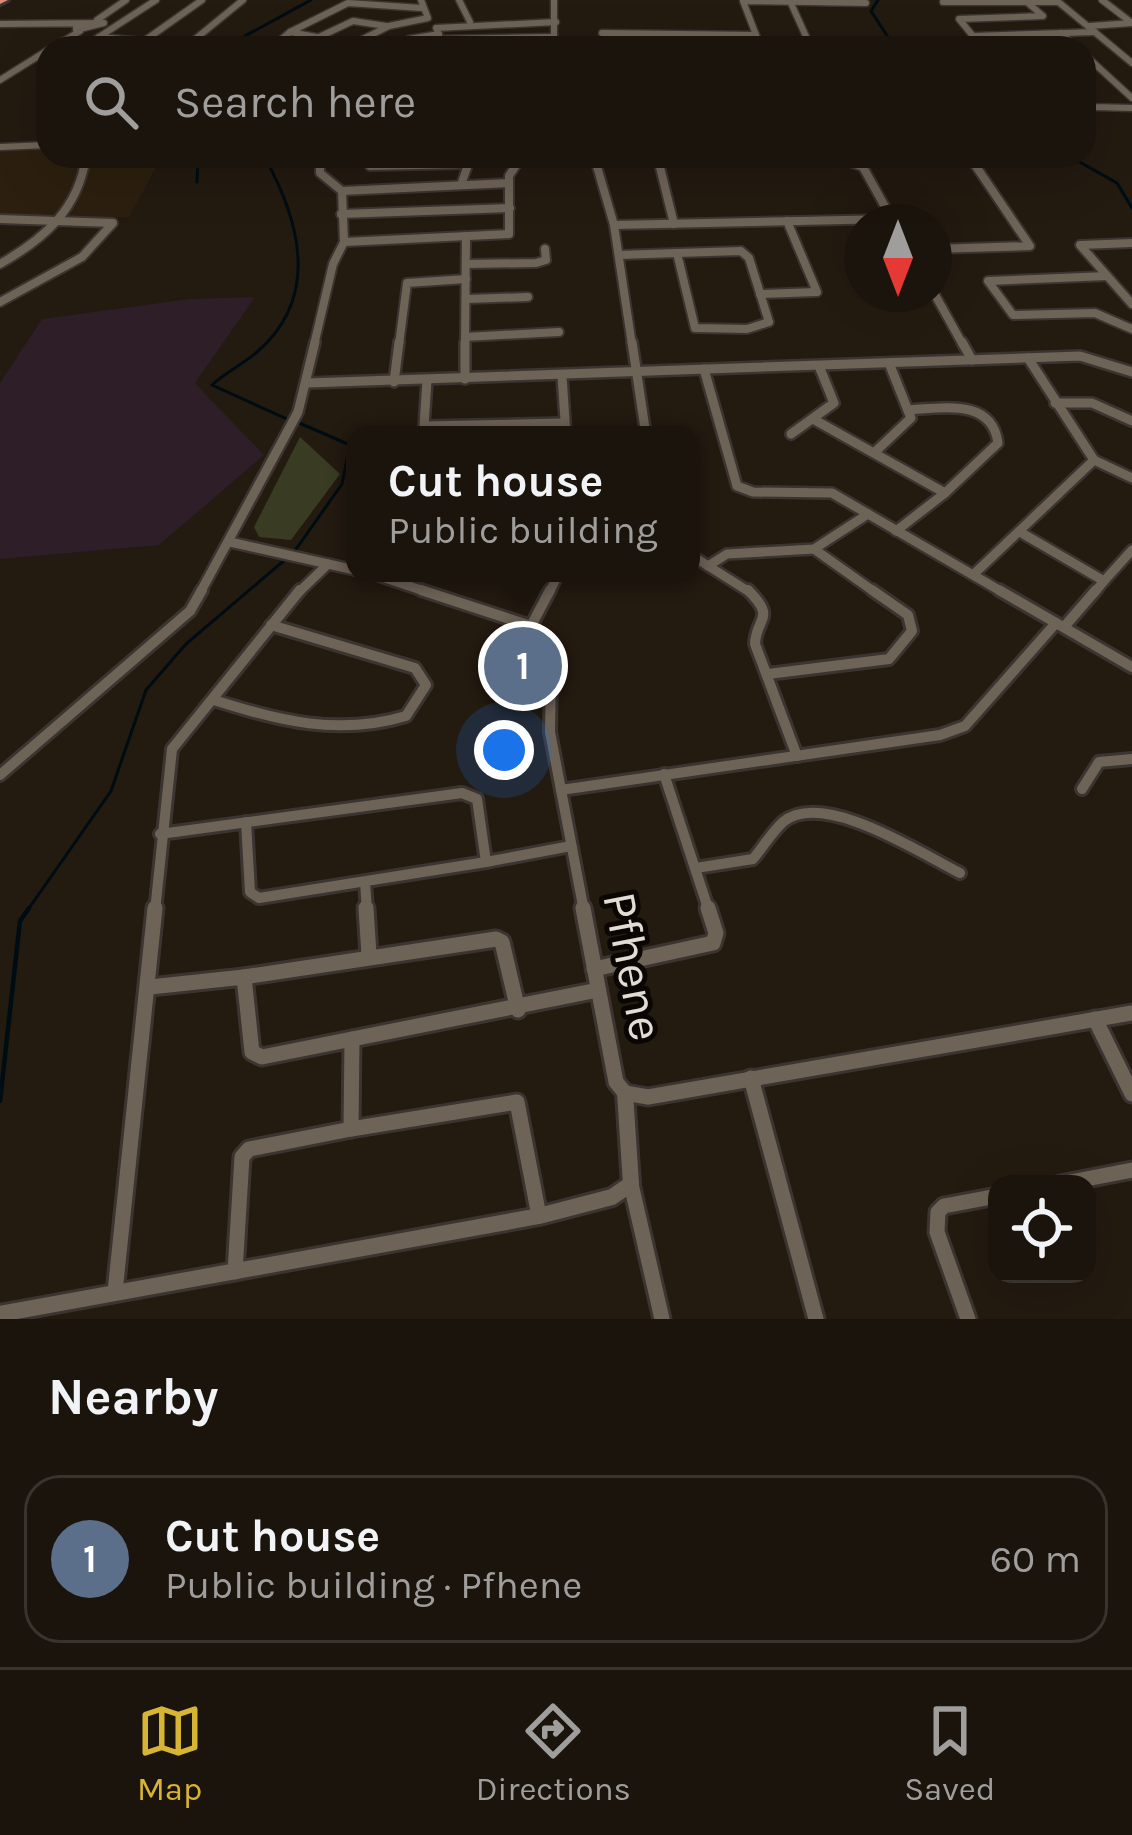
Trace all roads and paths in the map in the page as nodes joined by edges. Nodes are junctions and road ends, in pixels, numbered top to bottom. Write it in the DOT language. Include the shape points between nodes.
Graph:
graph roads {
  1 [pos="126,0"];
  2 [pos="156,0"];
  3 [pos="202,0"];
  4 [pos="243,0"];
  5 [pos="459,0"];
  6 [pos="554,0"];
  7 [pos="1102,0"];
  8 [pos="369,1"];
  9 [pos="1057,1"];
  10 [pos="790,2"];
  11 [pos="943,2"];
  12 [pos="866,3"];
  13 [pos="1028,3"];
  14 [pos="421,4"];
  15 [pos="428,18"];
  16 [pos="470,22"];
  17 [pos="556,22"];
  18 [pos="0,24"];
  19 [pos="99,24"];
  20 [pos="389,26"];
  21 [pos="1088,26"];
  22 [pos="78,27"];
  23 [pos="112,28"];
  24 [pos="290,32"];
  25 [pos="1095,32"];
  26 [pos="602,33"];
  27 [pos="438,34"];
  28 [pos="1019,34"];
  29 [pos="1061,34"];
  30 [pos="67,36"];
  31 [pos="100,36"];
  32 [pos="151,36"];
  33 [pos="199,36"];
  34 [pos="285,36"];
  35 [pos="309,36"];
  36 [pos="322,36"];
  37 [pos="370,36"];
  38 [pos="426,36"];
  39 [pos="461,36"];
  40 [pos="554,36"];
  41 [pos="654,36"];
  42 [pos="757,36"];
  43 [pos="806,36"];
  44 [pos="1063,36"];
  45 [pos="1132,43"];
  46 [pos="1109,44"];
  47 [pos="36,58"];
  48 [pos="1132,63"];
  49 [pos="1096,65"];
  50 [pos="0,80"];
  51 [pos="1132,98"];
  52 [pos="1096,107"];
  53 [pos="1132,108"];
  54 [pos="36,146"];
  55 [pos="0,147"];
  56 [pos="85,168"];
  57 [pos="320,168"];
  58 [pos="374,168"];
  59 [pos="463,168"];
  60 [pos="516,168"];
  61 [pos="597,168"];
  62 [pos="660,168"];
  63 [pos="864,168"];
  64 [pos="977,168"];
  65 [pos="509,183"];
  66 [pos="461,185"];
  67 [pos="384,187"];
  68 [pos="342,191"];
  69 [pos="884,204"];
  70 [pos="510,208"];
  71 [pos="341,214"];
  72 [pos="0,219"];
  73 [pos="59,220"];
  74 [pos="844,220"];
  75 [pos="788,221"];
  76 [pos="674,224"];
  77 [pos="614,225"];
  78 [pos="466,236"];
  79 [pos="344,242"];
  80 [pos="1132,243"];
  81 [pos="952,248"];
  82 [pos="0,249"];
  83 [pos="545,249"];
  84 [pos="26,250"];
  85 [pos="677,253"];
  86 [pos="619,254"];
  87 [pos="0,264"];
  88 [pos="466,264"];
  89 [pos="1107,276"];
  90 [pos="466,279"];
  91 [pos="760,294"];
  92 [pos="528,297"];
  93 [pos="466,299"];
  94 [pos="0,302"];
  95 [pos="1132,307"];
  96 [pos="945,312"];
  97 [pos="1118,323"];
  98 [pos="1132,329"];
  99 [pos="559,332"];
  100 [pos="465,338"];
  101 [pos="1028,358"];
  102 [pos="972,360"];
  103 [pos="890,363"];
  104 [pos="819,366"];
  105 [pos="704,369"];
  106 [pos="633,371"];
  107 [pos="1132,372"];
  108 [pos="562,376"];
  109 [pos="464,379"];
  110 [pos="427,380"];
  111 [pos="394,382"];
  112 [pos="307,383"];
  113 [pos="1055,403"];
  114 [pos="908,410"];
  115 [pos="813,419"];
  116 [pos="1132,421"];
  117 [pos="563,423"];
  118 [pos="564,426"];
  119 [pos="644,426"];
  120 [pos="791,434"];
  121 [pos="875,452"];
  122 [pos="1094,460"];
  123 [pos="1132,478"];
  124 [pos="945,493"];
  125 [pos="868,514"];
  126 [pos="896,531"];
  127 [pos="1020,532"];
  128 [pos="230,542"];
  129 [pos="814,550"];
  130 [pos="1132,550"];
  131 [pos="700,560"];
  132 [pos="328,564"];
  133 [pos="709,566"];
  134 [pos="346,568"];
  135 [pos="974,574"];
  136 [pos="1104,581"];
  137 [pos="401,582"];
  138 [pos="555,582"];
  139 [pos="271,625"];
  140 [pos="1060,625"];
  141 [pos="531,626"];
  142 [pos="1132,667"];
  143 [pos="767,674"];
  144 [pos="214,700"];
  145 [pos="796,756"];
  146 [pos="1132,759"];
  147 [pos="664,774"];
  148 [pos="0,776"];
  149 [pos="1082,789"];
  150 [pos="562,790"];
  151 [pos="246,822"];
  152 [pos="160,834"];
  153 [pos="572,846"];
  154 [pos="486,862"];
  155 [pos="695,868"];
  156 [pos="960,873"];
  157 [pos="365,882"];
  158 [pos="369,955"];
  159 [pos="594,969"];
  160 [pos="244,976"];
  161 [pos="150,987"];
  162 [pos="598,990"];
  163 [pos="518,1010"];
  164 [pos="1132,1013"];
  165 [pos="1096,1019"];
  166 [pos="352,1039"];
  167 [pos="751,1078"];
  168 [pos="625,1093"];
  169 [pos="1132,1094"];
  170 [pos="351,1130"];
  171 [pos="1132,1170"];
  172 [pos="1096,1177"];
  173 [pos="631,1184"];
  174 [pos="988,1198"];
  175 [pos="539,1216"];
  176 [pos="235,1273"];
  177 [pos="115,1292"];
  178 [pos="0,1314"];
  179 [pos="662,1319"];
  180 [pos="816,1319"];
  181 [pos="968,1319"];
  1 -- 19 [label="street"];
  2 -- 23 [label="street"];
  3 -- 32 [label="street"];
  4 -- 33 [label="street"];
  5 -- 16 [label="street"];
  6 -- 17 [label="street"];
  7 -- 21 [label="street" via="1132,22"];
  8 -- 14 [label="street"];
  8 -- 24 [label="street" via="343,4"];
  9 -- 13 [label="street"];
  9 -- 21 [label="street"];
  10 -- 12 [label="street"];
  10 -- 42 [label="street" via="743,1"];
  10 -- 43 [label="street"];
  11 -- 13 [label="street"];
  13 -- 28 [label="street" via="1042,16 959,19 973,36"];
  14 -- 15 [label="street"];
  15 -- 20 [label="street"];
  15 -- 27 [label="street"];
  16 -- 17 [label="street"];
  16 -- 27 [label="street"];
  17 -- 40 [label="street"];
  18 -- 22 [label="street"];
  19 -- 22 [label="street"];
  19 -- 23 [label="street"];
  20 -- 36 [label="street" via="352,21"];
  20 -- 37 [label="street"];
  21 -- 25 [label="street"];
  22 -- 30 [label="street"];
  23 -- 31 [label="street"];
  24 -- 34 [label="street"];
  24 -- 35 [label="street"];
  25 -- 29 [label="street"];
  25 -- 46 [label="street"];
  26 -- 41 [label="street"];
  27 -- 38 [label="street"];
  27 -- 39 [label="street"];
  28 -- 29 [label="street"];
  29 -- 44 [label="street"];
  45 -- 46 [label="street"];
  46 -- 48 [label="street"];
  47 -- 50 [label="street"];
  49 -- 51 [label="street"];
  52 -- 53 [label="street"];
  54 -- 55 [label="street"];
  56 -- 73 [label="street"];
  57 -- 68 [label="street"];
  58 -- 67 [label="street"];
  59 -- 66 [label="street"];
  60 -- 65 [label="street"];
  61 -- 77 [label="street"];
  62 -- 76 [label="street"];
  63 -- 69 [label="street"];
  64 -- 81 [label="street" via="1030,246"];
  65 -- 66 [label="street"];
  65 -- 70 [label="street"];
  66 -- 67 [label="street"];
  67 -- 68 [label="street"];
  68 -- 71 [label="street"];
  70 -- 71 [label="street"];
  70 -- 78 [label="street" via="512,232"];
  71 -- 79 [label="street"];
  72 -- 73 [label="street"];
  73 -- 84 [label="street"];
  73 -- 94 [label="street" via="112,225 82,257"];
  74 -- 75 [label="street"];
  75 -- 76 [label="street"];
  75 -- 91 [label="street" via="818,292"];
  76 -- 77 [label="street"];
  77 -- 86 [label="street"];
  78 -- 79 [label="street"];
  78 -- 88 [label="street"];
  79 -- 112 [label="street"];
  80 -- 89 [label="street" via="1080,245"];
  82 -- 84 [label="street"];
  83 -- 88 [label="street" via="542,262"];
  84 -- 87 [label="street"];
  85 -- 86 [label="street"];
  85 -- 91 [label="street" via="741,250"];
  85 -- 91 [label="street" via="695,328 769,322"];
  86 -- 106 [label="street"];
  88 -- 90 [label="street"];
  89 -- 95 [label="street"];
  89 -- 97 [label="street" via="988,280 1013,316 1095,314"];
  90 -- 93 [label="street"];
  90 -- 111 [label="street" via="407,283"];
  92 -- 93 [label="street"];
  93 -- 100 [label="street"];
  95 -- 97 [label="street"];
  96 -- 102 [label="street"];
  97 -- 98 [label="street"];
  99 -- 100 [label="street"];
  100 -- 109 [label="street"];
  101 -- 102 [label="street"];
  101 -- 107 [label="street" via="1080,356"];
  101 -- 113 [label="street"];
  102 -- 103 [label="street"];
  103 -- 104 [label="street"];
  103 -- 114 [label="street"];
  104 -- 105 [label="street"];
  104 -- 115 [label="street" via="834,404"];
  105 -- 106 [label="street"];
  105 -- 125 [label="street" via="737,486 824,491"];
  106 -- 108 [label="street"];
  106 -- 119 [label="street"];
  108 -- 109 [label="street"];
  108 -- 117 [label="street"];
  109 -- 110 [label="street"];
  110 -- 111 [label="street"];
  110 -- 117 [label="street" via="424,426"];
  111 -- 112 [label="street"];
  112 -- 128 [label="street"];
  113 -- 116 [label="street" via="1092,403"];
  113 -- 122 [label="street"];
  114 -- 121 [label="street" via="907,427"];
  114 -- 124 [label="street" via="968,407 988,416 998,434 998,443"];
  115 -- 120 [label="street"];
  115 -- 121 [label="street"];
  117 -- 118 [label="street"];
  121 -- 124 [label="street"];
  122 -- 123 [label="street"];
  122 -- 127 [label="street"];
  124 -- 126 [label="street"];
  125 -- 126 [label="street"];
  125 -- 129 [label="street"];
  126 -- 135 [label="street"];
  127 -- 135 [label="street"];
  127 -- 136 [label="street"];
  128 -- 132 [label="street"];
  128 -- 148 [label="street" via="190,611"];
  129 -- 133 [label="street" via="727,554"];
  129 -- 143 [label="street" via="908,615 912,631 890,659"];
  130 -- 136 [label="street"];
  131 -- 133 [label="street"];
  132 -- 134 [label="street"];
  132 -- 139 [label="street"];
  133 -- 143 [label="street" via="765,609 766,623 754,637"];
  135 -- 140 [label="street"];
  136 -- 140 [label="street"];
  137 -- 141 [label="street"];
  138 -- 141 [label="street"];
  139 -- 144 [label="street"];
  139 -- 144 [label="street" via="415,668 426,685 406,716 332,727 301,728"];
  140 -- 142 [label="street"];
  140 -- 145 [label="street" via="965,726"];
  141 -- 150 [label="street, Pfhene" via="551,670 550,732"];
  143 -- 145 [label="street"];
  144 -- 152 [label="street" via="172,749"];
  145 -- 147 [label="street"];
  146 -- 149 [label="street" via="1094,764"];
  147 -- 150 [label="street"];
  147 -- 155 [label="street"];
  150 -- 153 [label="street, Pfhene"];
  151 -- 152 [label="street"];
  151 -- 154 [label="street" via="469,793 477,799"];
  151 -- 157 [label="street" via="254,897"];
  152 -- 161 [label="street"];
  153 -- 154 [label="street"];
  153 -- 159 [label="street, Pfhene"];
  154 -- 157 [label="street"];
  155 -- 156 [label="street" via="753,859 786,819 827,814"];
  155 -- 159 [label="street" via="713,944"];
  157 -- 158 [label="street"];
  158 -- 160 [label="street"];
  158 -- 163 [label="street" via="496,939"];
  159 -- 162 [label="street, Pfhene"];
  160 -- 161 [label="street"];
  160 -- 166 [label="street" via="256,1056"];
  161 -- 177 [label="street"];
  162 -- 163 [label="street"];
  162 -- 168 [label="street, Pfhene"];
  163 -- 166 [label="street"];
  164 -- 165 [label="street"];
  165 -- 167 [label="street"];
  165 -- 169 [label="street"];
  166 -- 170 [label="street"];
  167 -- 168 [label="street" via="648,1097"];
  167 -- 180 [label="street"];
  168 -- 173 [label="street, Pfhene"];
  170 -- 175 [label="street" via="517,1102"];
  170 -- 176 [label="street" via="249,1149 242,1157"];
  171 -- 172 [label="street"];
  173 -- 175 [label="street" via="612,1197"];
  173 -- 179 [label="street, Pfhene"];
  174 -- 181 [label="street" via="938,1213"];
  175 -- 176 [label="street"];
  176 -- 177 [label="street"];
  177 -- 178 [label="street"];
}
